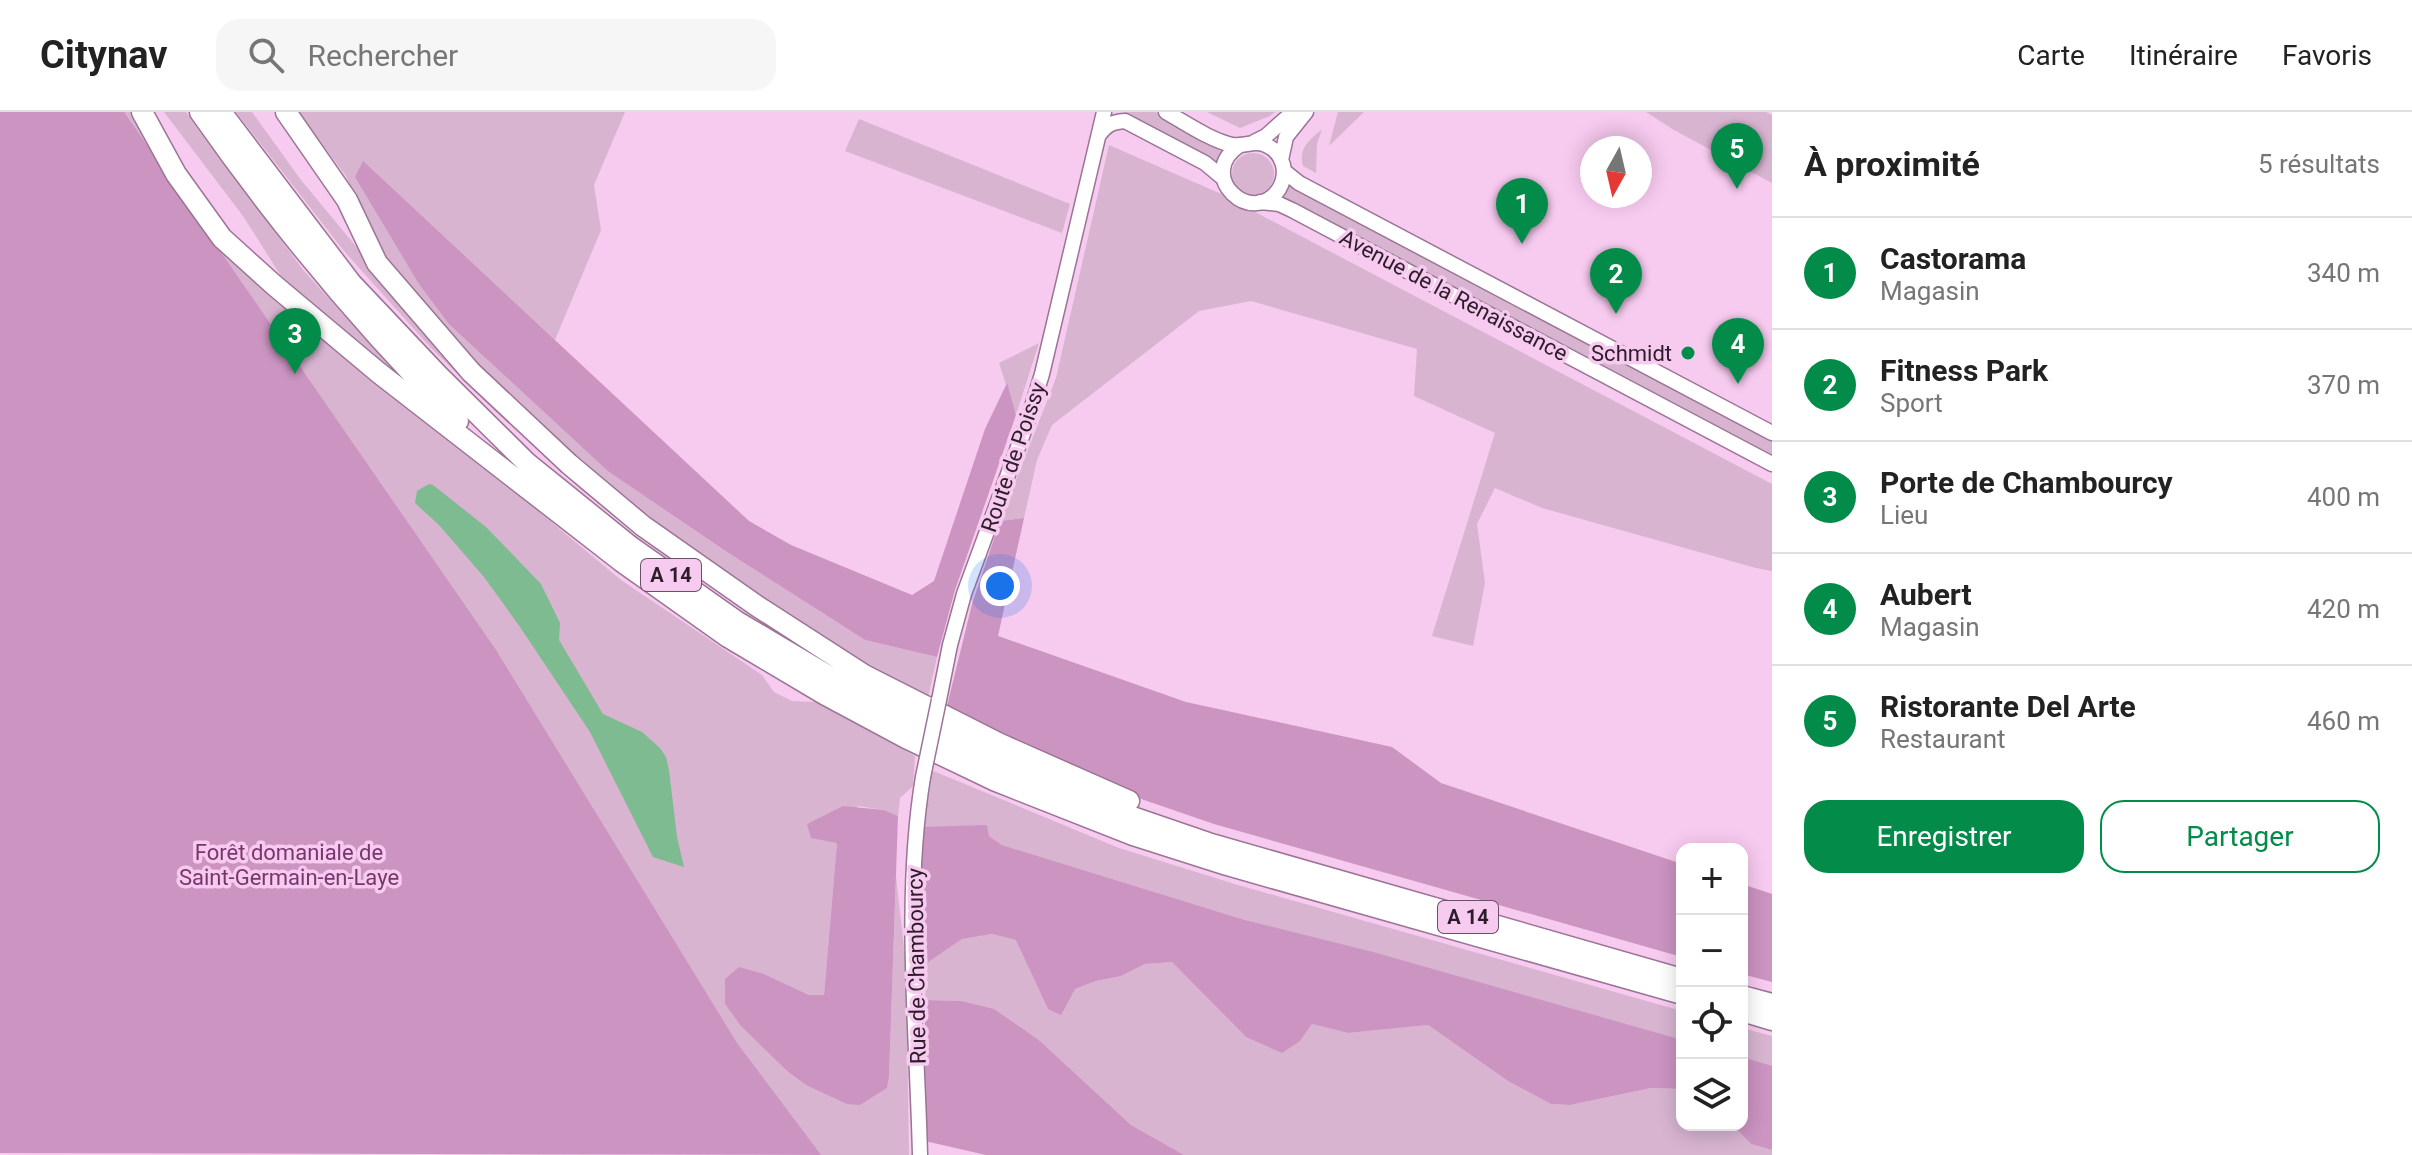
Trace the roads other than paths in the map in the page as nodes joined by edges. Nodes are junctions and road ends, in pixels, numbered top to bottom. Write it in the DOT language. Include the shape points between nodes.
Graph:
graph roads {
  1 [pos="142,112"];
  2 [pos="200,112"];
  3 [pos="221,112"];
  4 [pos="286,112"];
  5 [pos="1104,112"];
  6 [pos="1166,112"];
  7 [pos="1293,112"];
  8 [pos="1306,112"];
  9 [pos="1098,136"];
  10 [pos="1247,144"];
  11 [pos="1282,166"];
  12 [pos="1223,178"];
  13 [pos="1260,202"];
  14 [pos="1772,433"];
  15 [pos="1772,464"];
  16 [pos="520,483"];
  17 [pos="923,777"];
  18 [pos="1253,855"];
  19 [pos="1676,977"];
  20 [pos="1676,992"];
  21 [pos="1748,998"];
  22 [pos="1772,1004"];
  23 [pos="1748,1013"];
  24 [pos="1772,1020"];
  25 [pos="920,1155"];
  1 -- 16 [label="highway" via="176,174 222,238 379,373"];
  2 -- 16 [label="highway, A 14" via="339,293"];
  3 -- 18 [label="highway, A 14" via="351,283 439,376 527,463 643,555 736,621 926,729 1135,818"];
  4 -- 18 [label="highway" via="347,200 377,263 471,372 643,526 864,675 998,743 1226,838"];
  5 -- 9 [label="street, Route de Poissy"];
  6 -- 10 [label="street" via="1218,139"];
  7 -- 10 [label="street" via="1266,136"];
  8 -- 11 [label="street" via="1286,137"];
  9 -- 12 [label="street" via="1105,126 1125,121"];
  9 -- 17 [label="street, Route de Poissy, bridge" via="1042,374 950,645"];
  10 -- 11 [label="street" via="1268,146"];
  10 -- 12 [label="street" via="1226,159"];
  11 -- 13 [label="street" via="1281,184"];
  11 -- 14 [label="street, Avenue de la Renaissance" via="1305,186"];
  12 -- 13 [label="street" via="1236,198"];
  13 -- 15 [label="street, Avenue de la Renaissance" via="1292,210"];
  16 -- 20 [label="highway, A 14" via="728,637 851,708 996,781 1227,865"];
  17 -- 25 [label="street, Rue de Chambourcy" via="912,884"];
  18 -- 19 [label="highway, A 14"];
  21 -- 22 [label="highway"];
  23 -- 24 [label="highway"];
}
